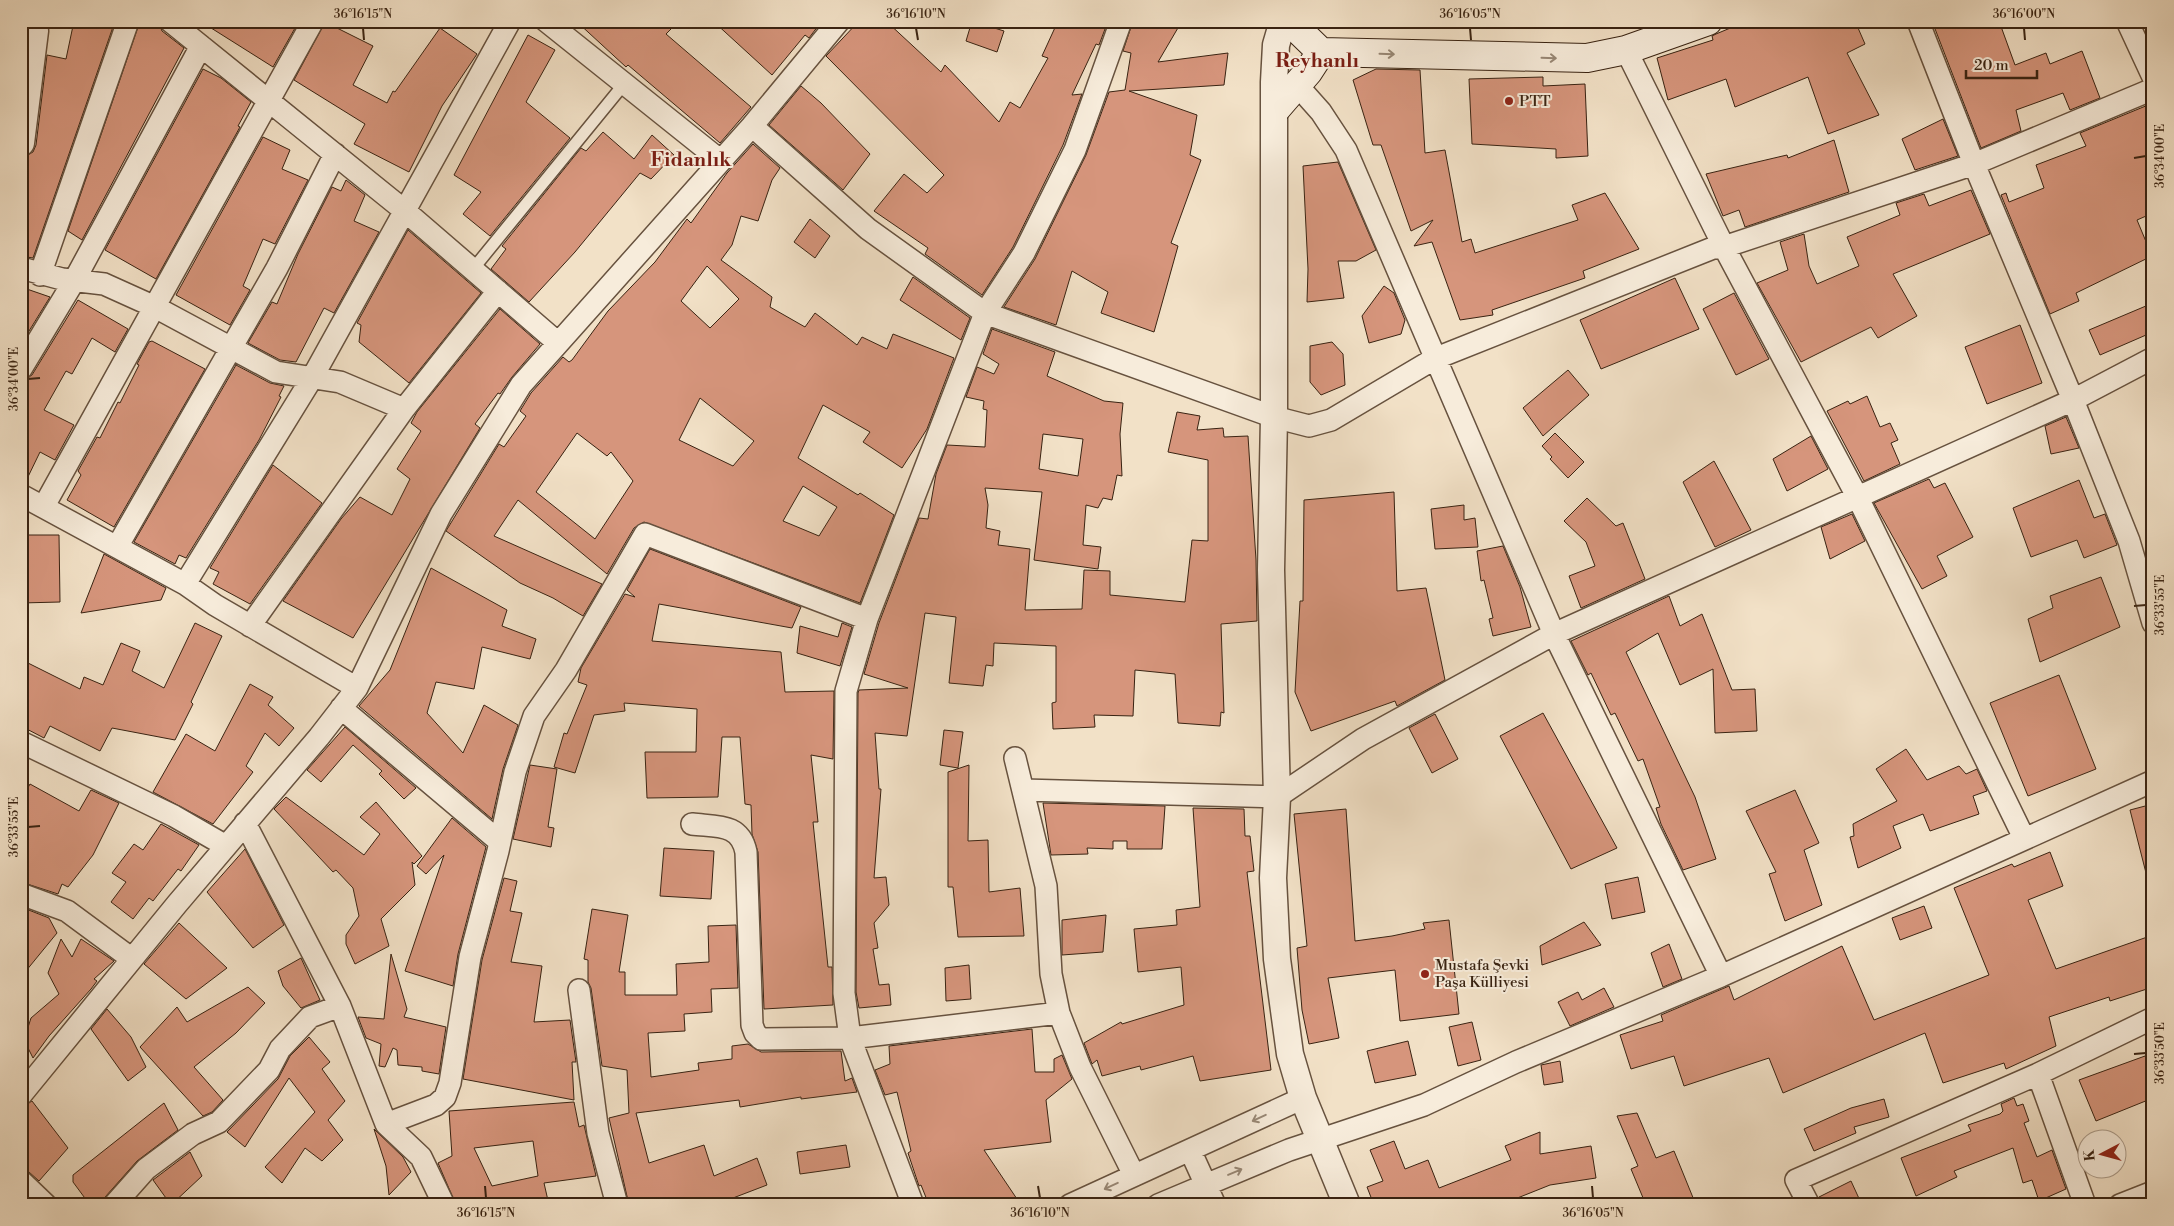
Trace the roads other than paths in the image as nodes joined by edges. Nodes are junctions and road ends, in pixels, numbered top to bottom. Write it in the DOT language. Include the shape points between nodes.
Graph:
graph roads {
  1 [pos="128,21"];
  2 [pos="170,21"];
  3 [pos="313,21"];
  4 [pos="510,21"];
  5 [pos="546,21"];
  6 [pos="839,21"];
  7 [pos="1121,21"];
  8 [pos="1283,21"];
  9 [pos="1289,21"];
  10 [pos="1708,21"];
  11 [pos="1918,21"];
  12 [pos="2128,21"];
  13 [pos="30,28"];
  14 [pos="201,46"];
  15 [pos="1626,50"];
  16 [pos="1321,52"];
  17 [pos="2153,77"];
  18 [pos="624,84"];
  19 [pos="1297,85"];
  20 [pos="2153,89"];
  21 [pos="270,101"];
  22 [pos="1276,109"];
  23 [pos="752,126"];
  24 [pos="21,143"];
  25 [pos="335,154"];
  26 [pos="721,161"];
  27 [pos="1974,164"];
  28 [pos="405,211"];
  29 [pos="1724,247"];
  30 [pos="473,269"];
  31 [pos="31,271"];
  32 [pos="74,281"];
  33 [pos="498,291"];
  34 [pos="155,307"];
  35 [pos="985,313"];
  36 [pos="558,343"];
  37 [pos="231,348"];
  38 [pos="2153,358"];
  39 [pos="1434,359"];
  40 [pos="21,369"];
  41 [pos="312,378"];
  42 [pos="2073,400"];
  43 [pos="404,409"];
  44 [pos="1274,417"];
  45 [pos="21,495"];
  46 [pos="1858,498"];
  47 [pos="44,506"];
  48 [pos="117,547"];
  49 [pos="185,584"];
  50 [pos="2151,614"];
  51 [pos="867,619"];
  52 [pos="250,626"];
  53 [pos="1554,634"];
  54 [pos="357,688"];
  55 [pos="341,708"];
  56 [pos="21,742"];
  57 [pos="1015,758"];
  58 [pos="2153,780"];
  59 [pos="1023,790"];
  60 [pos="1277,796"];
  61 [pos="245,823"];
  62 [pos="692,824"];
  63 [pos="2024,838"];
  64 [pos="500,842"];
  65 [pos="226,846"];
  66 [pos="21,894"];
  67 [pos="132,959"];
  68 [pos="1721,976"];
  69 [pos="579,990"];
  70 [pos="340,1006"];
  71 [pos="1058,1013"];
  72 [pos="2153,1018"];
  73 [pos="850,1038"];
  74 [pos="2038,1074"];
  75 [pos="21,1095"];
  76 [pos="1303,1098"];
  77 [pos="386,1124"];
  78 [pos="1320,1139"];
  79 [pos="1190,1150"];
  80 [pos="1134,1175"];
  81 [pos="21,1181"];
  82 [pos="1205,1185"];
  83 [pos="2153,1192"];
  84 [pos="46,1205"];
  85 [pos="114,1205"];
  86 [pos="444,1205"];
  87 [pos="617,1205"];
  88 [pos="913,1205"];
  89 [pos="1070,1205"];
  90 [pos="1158,1205"];
  91 [pos="1215,1205"];
  92 [pos="1347,1205"];
  93 [pos="1809,1205"];
  94 [pos="2086,1205"];
  95 [pos="2120,1205"];
  1 -- 31 [label="street"];
  2 -- 14 [label="street"];
  3 -- 21 [label="street"];
  4 -- 28 [label="street"];
  5 -- 18 [label="street"];
  6 -- 23 [label="street"];
  7 -- 35 [label="street" via="1075,150 1024,253"];
  8 -- 22 [label="street" via="1276,45"];
  9 -- 16 [label="main road"];
  10 -- 15 [label="main road"];
  11 -- 27 [label="street"];
  12 -- 17 [label="street"];
  13 -- 24 [label="street"];
  14 -- 21 [label="street"];
  14 -- 32 [label="street"];
  16 -- 15 [label="main road, one-way" via="1568,59"];
  15 -- 29 [label="street"];
  16 -- 19 [label="main road"];
  18 -- 26 [label="street"];
  18 -- 30 [label="lane"];
  19 -- 22 [label="main road"];
  19 -- 39 [label="street" via="1346,150"];
  20 -- 27 [label="street"];
  21 -- 25 [label="street"];
  21 -- 34 [label="street"];
  22 -- 44 [label="street"];
  23 -- 26 [label="street"];
  23 -- 35 [label="street" via="868,229"];
  25 -- 28 [label="street"];
  25 -- 37 [label="street" via="277,268"];
  26 -- 36 [label="street"];
  27 -- 29 [label="street"];
  27 -- 42 [label="street"];
  28 -- 30 [label="street"];
  28 -- 41 [label="street"];
  29 -- 39 [label="street" via="1713,248"];
  29 -- 46 [label="street"];
  30 -- 33 [label="street"];
  31 -- 32 [label="street"];
  32 -- 34 [label="street" via="104,284"];
  32 -- 40 [label="street"];
  33 -- 36 [label="street"];
  33 -- 43 [label="street"];
  34 -- 37 [label="street"];
  34 -- 47 [label="street"];
  35 -- 44 [label="street"];
  35 -- 51 [label="street"];
  36 -- 54 [label="street" via="521,384 441,514"];
  37 -- 41 [label="street" via="276,372"];
  37 -- 48 [label="street"];
  38 -- 42 [label="street"];
  39 -- 44 [label="street" via="1331,420 1309,426"];
  39 -- 53 [label="street"];
  41 -- 43 [label="street" via="340,382"];
  41 -- 49 [label="street"];
  42 -- 46 [label="street"];
  42 -- 50 [label="street" via="2129,541"];
  43 -- 52 [label="street"];
  44 -- 60 [label="street" via="1271,570"];
  45 -- 47 [label="street"];
  46 -- 53 [label="street"];
  46 -- 63 [label="street"];
  47 -- 48 [label="street"];
  48 -- 49 [label="street"];
  49 -- 52 [label="street"];
  51 -- 64 [label="street" via="645,534 566,670 534,716 515,772"];
  51 -- 73 [label="street" via="846,690 844,993"];
  52 -- 54 [label="street"];
  53 -- 60 [label="street" via="1363,739"];
  53 -- 68 [label="street"];
  54 -- 55 [label="street"];
  55 -- 61 [label="street"];
  55 -- 64 [label="street"];
  56 -- 65 [label="street" via="174,816"];
  57 -- 59 [label="street"];
  58 -- 63 [label="street"];
  59 -- 60 [label="street"];
  59 -- 71 [label="street" via="1046,886 1051,974"];
  60 -- 76 [label="street" via="1273,878 1277,959 1290,1054"];
  61 -- 65 [label="street"];
  61 -- 70 [label="street"];
  62 -- 73 [label="street" via="731,829 744,841 755,1034 768,1040"];
  63 -- 68 [label="street"];
  64 -- 77 [label="street" via="470,957 445,1097 436,1105"];
  65 -- 67 [label="street"];
  66 -- 67 [label="street" via="67,912"];
  67 -- 75 [label="street"];
  68 -- 78 [label="street" via="1516,1062 1424,1105"];
  69 -- 87 [label="street" via="596,1124"];
  70 -- 77 [label="street"];
  70 -- 85 [label="street" via="310,1017 280,1049 269,1070 219,1122 193,1134 146,1169"];
  71 -- 73 [label="street"];
  71 -- 80 [label="street" via="1080,1067"];
  72 -- 74 [label="street"];
  73 -- 88 [label="street"];
  74 -- 93 [label="street" via="1796,1180"];
  74 -- 94 [label="street"];
  76 -- 78 [label="street"];
  76 -- 79 [label="street, one-way"];
  77 -- 86 [label="street" via="421,1157"];
  82 -- 78 [label="street, one-way"];
  78 -- 92 [label="street"];
  79 -- 80 [label="street"];
  79 -- 82 [label="street"];
  80 -- 89 [label="street, one-way"];
  81 -- 84 [label="street"];
  82 -- 90 [label="street"];
  82 -- 91 [label="street"];
  83 -- 95 [label="street"];
}
